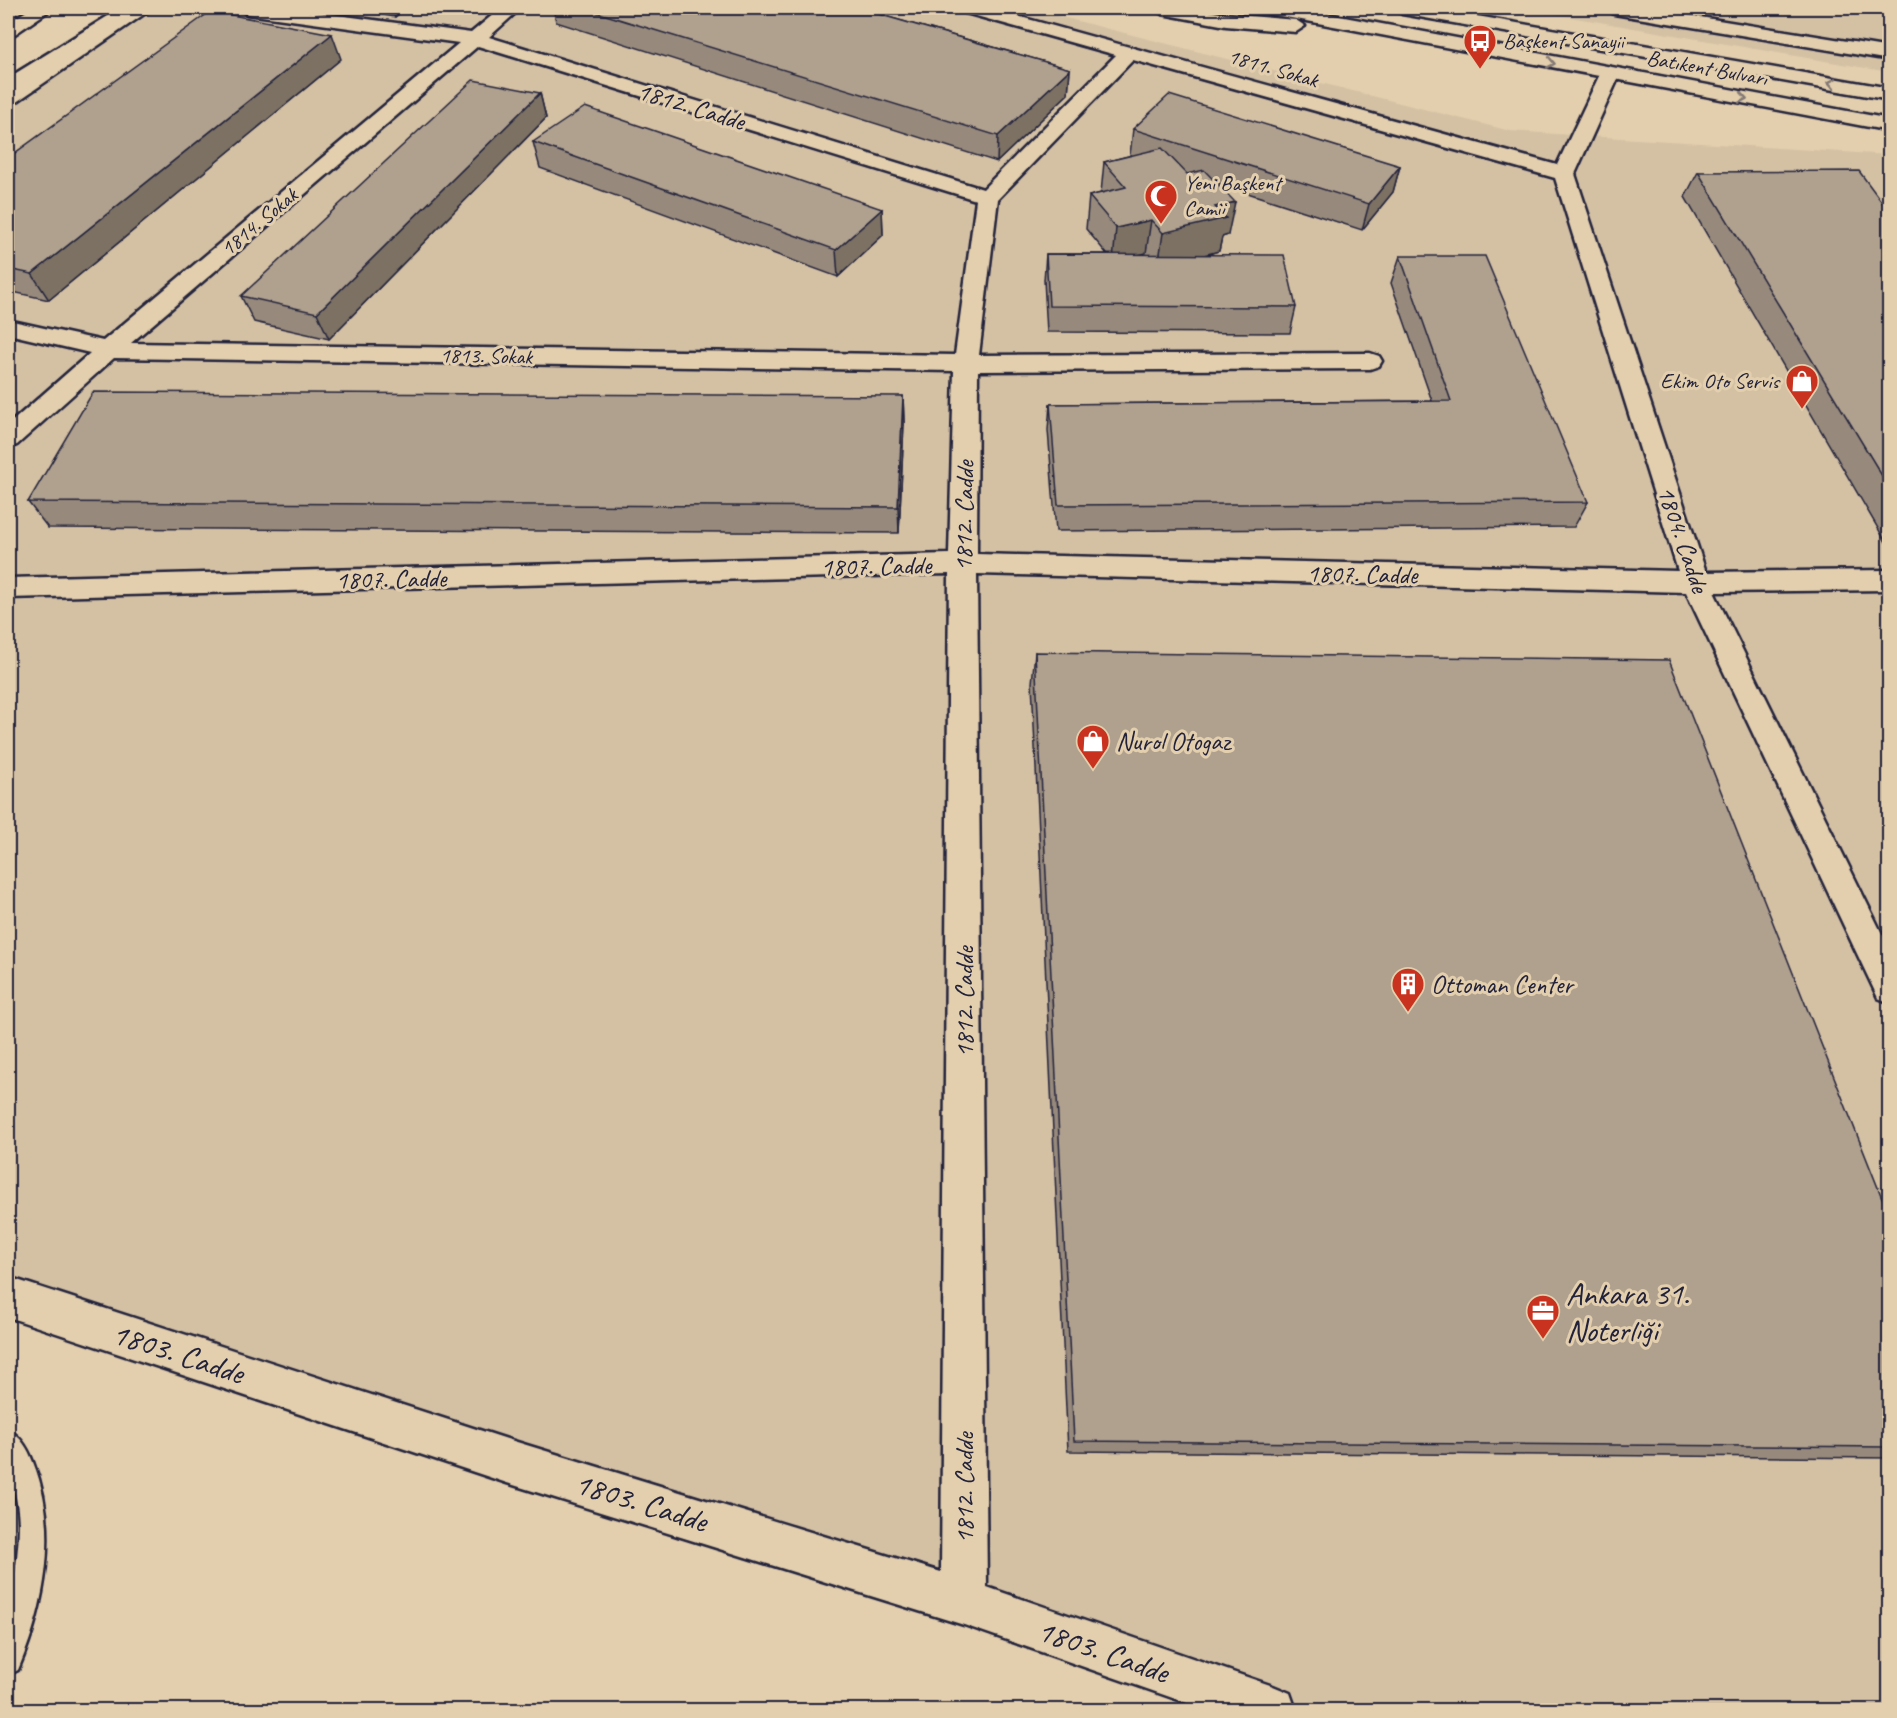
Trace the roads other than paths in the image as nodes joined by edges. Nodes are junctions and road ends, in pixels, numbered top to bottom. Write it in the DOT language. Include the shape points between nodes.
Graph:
graph roads {
  1 [pos="44,8"];
  2 [pos="133,8"];
  3 [pos="144,8"];
  4 [pos="247,8"];
  5 [pos="512,8"];
  6 [pos="969,8"];
  7 [pos="1162,8"];
  8 [pos="1269,8"];
  9 [pos="1402,8"];
  10 [pos="1614,8"];
  11 [pos="1748,8"];
  12 [pos="8,30"];
  13 [pos="1745,30"];
  14 [pos="475,39"];
  15 [pos="1432,40"];
  16 [pos="1130,52"];
  17 [pos="1890,54"];
  18 [pos="1610,74"];
  19 [pos="8,86"];
  20 [pos="1890,94"];
  21 [pos="8,99"];
  22 [pos="1890,125"];
  23 [pos="1564,174"];
  24 [pos="987,197"];
  25 [pos="8,327"];
  26 [pos="108,350"];
  27 [pos="1370,361"];
  28 [pos="966,363"];
  29 [pos="8,439"];
  30 [pos="963,564"];
  31 [pos="1890,580"];
  32 [pos="1695,582"];
  33 [pos="8,588"];
  34 [pos="1890,987"];
  35 [pos="8,1297"];
  36 [pos="8,1444"];
  37 [pos="964,1602"];
  38 [pos="8,1660"];
  39 [pos="1273,1710"];
  1 -- 12 [label="street"];
  2 -- 19 [label="street"];
  3 -- 21 [label="street"];
  4 -- 14 [label="street, 1812. Cadde"];
  5 -- 14 [label="street, 1814. Sokak"];
  6 -- 16 [label="street, 1811. Sokak"];
  7 -- 15 [label="street" via="1226,20"];
  8 -- 15 [label="street, Batıkent Bulvarı"];
  20 -- 9 [label="street, Batıkent Bulvarı, one-way"];
  10 -- 13 [label="street"];
  11 -- 13 [label="street"];
  13 -- 17 [label="street"];
  14 -- 24 [label="street, 1812. Cadde"];
  14 -- 26 [label="street, 1814. Sokak"];
  15 -- 18 [label="street, Batıkent Bulvarı, one-way"];
  16 -- 23 [label="street, 1811. Sokak"];
  16 -- 24 [label="street"];
  18 -- 22 [label="street, Batıkent Bulvarı, one-way"];
  18 -- 23 [label="street"];
  23 -- 32 [label="street, 1804. Cadde"];
  24 -- 28 [label="street, 1812. Cadde"];
  25 -- 26 [label="street, 1813. Sokak"];
  26 -- 28 [label="street, 1813. Sokak"];
  26 -- 29 [label="street, 1814. Sokak"];
  27 -- 28 [label="street, 1813. Sokak"];
  28 -- 30 [label="street, 1812. Cadde"];
  30 -- 32 [label="street, 1807. Cadde"];
  30 -- 33 [label="street, 1807. Cadde"];
  30 -- 37 [label="street, 1812. Cadde"];
  31 -- 32 [label="street, 1807. Cadde"];
  32 -- 34 [label="street, 1804. Cadde"];
  35 -- 37 [label="street, 1803. Cadde" via="507,1461"];
  36 -- 38 [label="lane" via="16,1454 29,1493 34,1539 28,1591"];
  37 -- 39 [label="street, 1803. Cadde"];
}
